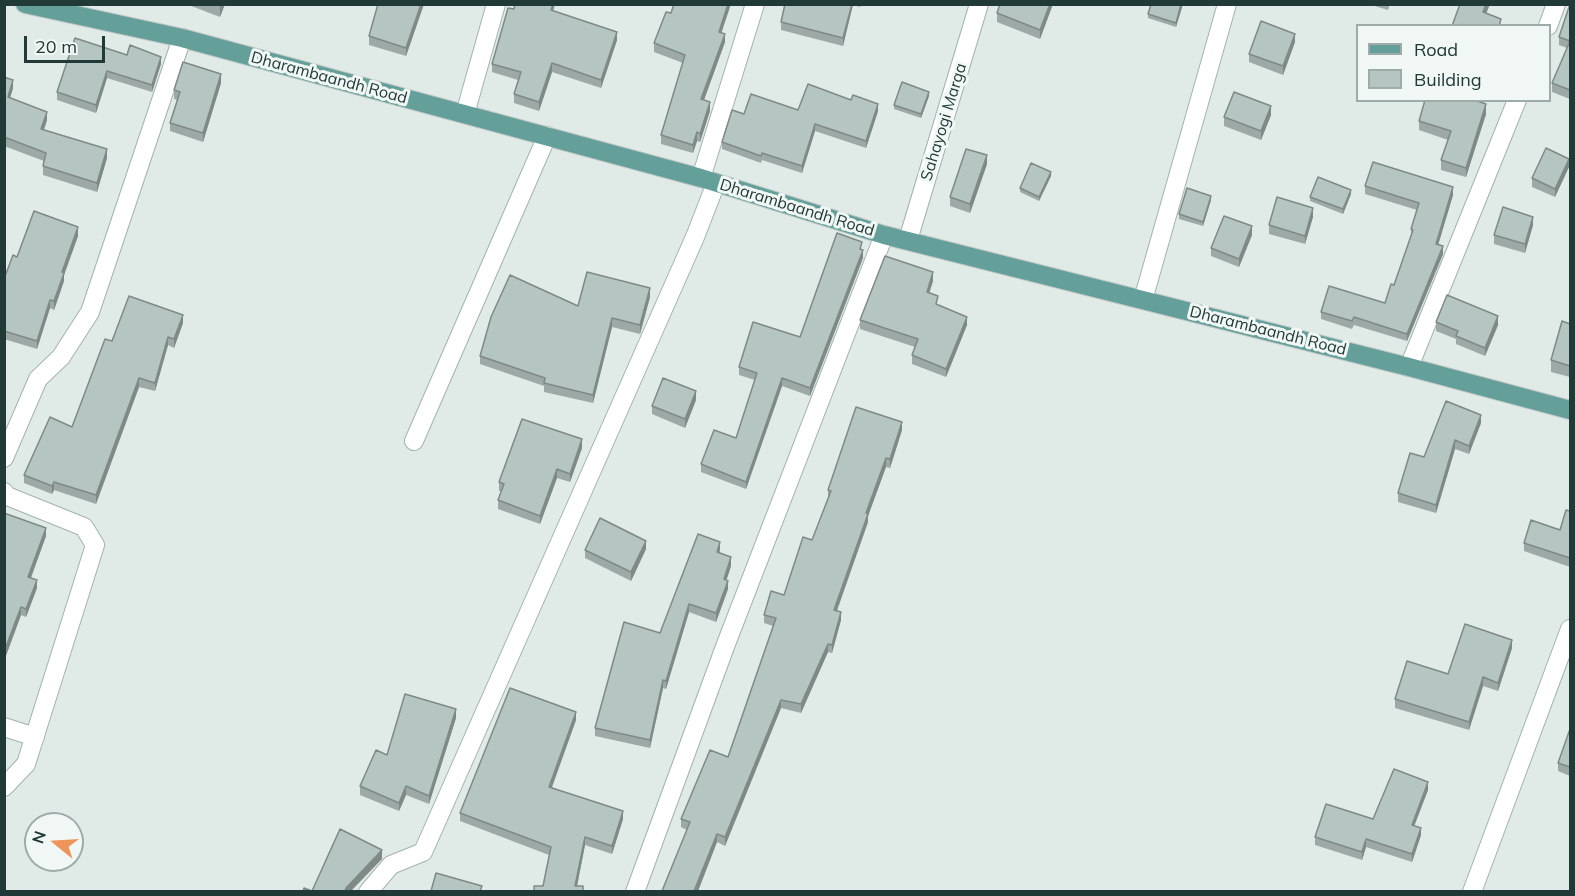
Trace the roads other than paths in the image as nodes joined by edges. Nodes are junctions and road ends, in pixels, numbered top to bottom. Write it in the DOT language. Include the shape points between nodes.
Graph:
graph roads {
  1 [pos="25,4"];
  2 [pos="496,4"];
  3 [pos="755,4"];
  4 [pos="979,4"];
  5 [pos="1227,4"];
  6 [pos="1556,4"];
  7 [pos="1549,24"];
  8 [pos="182,38"];
  9 [pos="1516,102"];
  10 [pos="465,114"];
  11 [pos="547,136"];
  12 [pos="709,181"];
  13 [pos="884,235"];
  14 [pos="908,240"];
  15 [pos="1143,300"];
  16 [pos="1409,367"];
  17 [pos="1570,410"];
  18 [pos="414,441"];
  19 [pos="4,458"];
  20 [pos="4,492"];
  21 [pos="1570,629"];
  22 [pos="4,727"];
  23 [pos="35,737"];
  24 [pos="4,787"];
  25 [pos="368,891"];
  26 [pos="635,891"];
  27 [pos="1472,891"];
  1 -- 8 [label="main road, Dharambaandh Road"];
  2 -- 10 [label="street"];
  3 -- 12 [label="street"];
  4 -- 14 [label="street, Sahayogi Marga"];
  5 -- 15 [label="street"];
  6 -- 7 [label="street"];
  8 -- 10 [label="main road, Dharambaandh Road"];
  8 -- 19 [label="street" via="90,312 61,357 38,379"];
  9 -- 16 [label="street"];
  10 -- 11 [label="main road, Dharambaandh Road"];
  11 -- 12 [label="main road, Dharambaandh Road"];
  11 -- 18 [label="street"];
  12 -- 13 [label="main road, Dharambaandh Road"];
  12 -- 25 [label="street" via="696,237 423,852 391,865"];
  13 -- 14 [label="main road, Dharambaandh Road"];
  13 -- 26 [label="street"];
  14 -- 15 [label="main road, Dharambaandh Road"];
  15 -- 16 [label="main road, Dharambaandh Road"];
  16 -- 17 [label="main road, Dharambaandh Road"];
  20 -- 23 [label="street" via="84,527 95,545"];
  21 -- 27 [label="street"];
  22 -- 23 [label="street"];
  23 -- 24 [label="street" via="26,764"];
}
